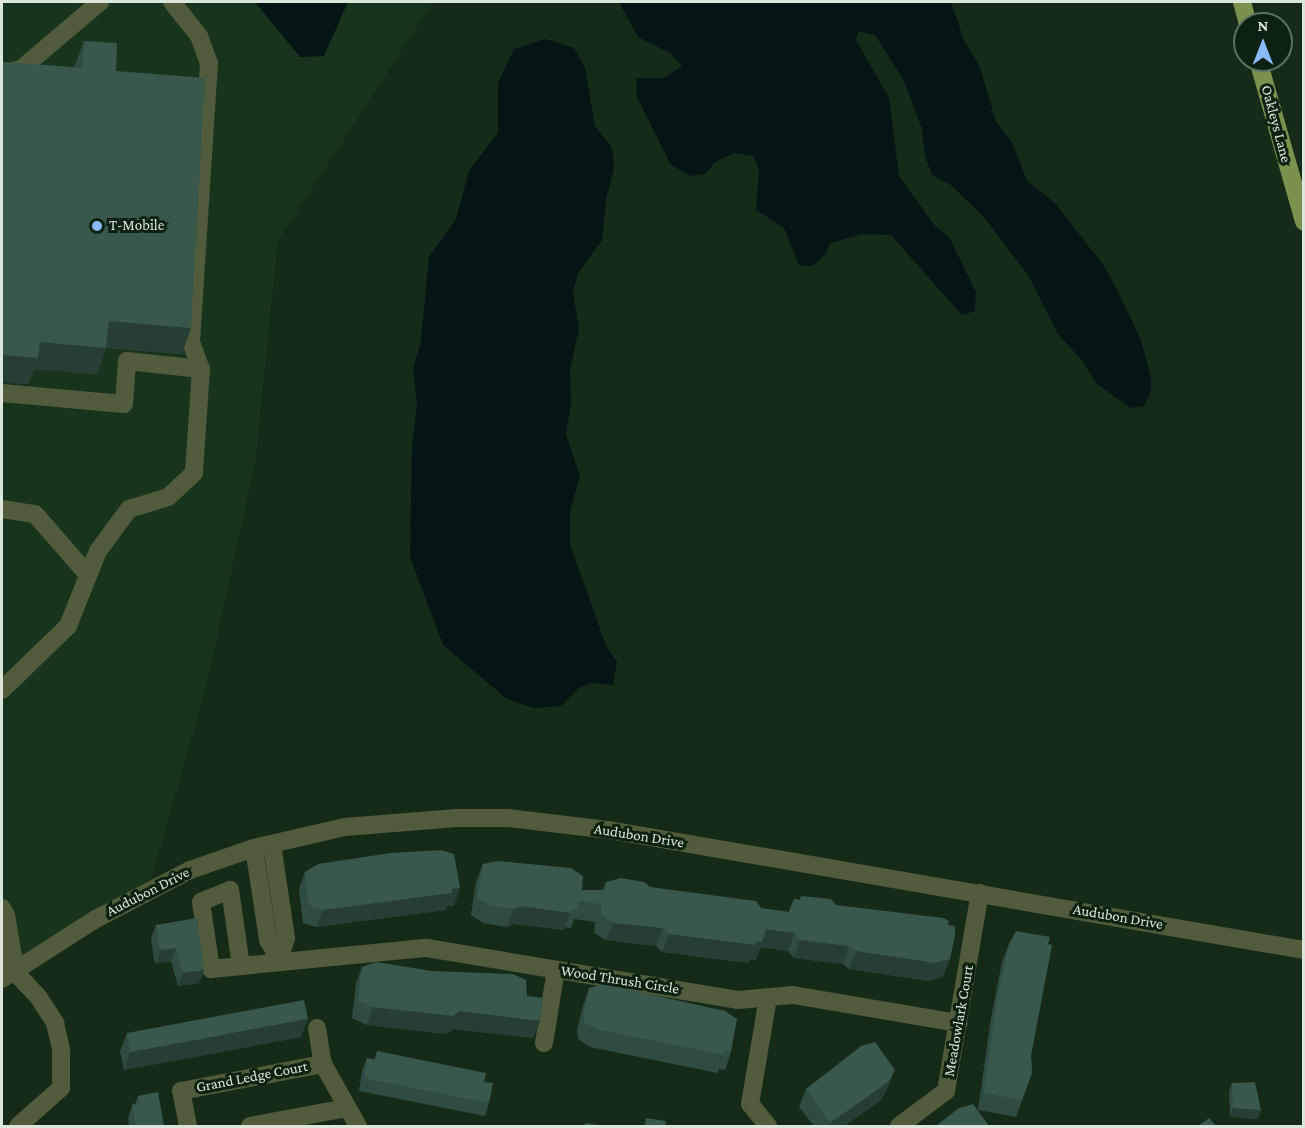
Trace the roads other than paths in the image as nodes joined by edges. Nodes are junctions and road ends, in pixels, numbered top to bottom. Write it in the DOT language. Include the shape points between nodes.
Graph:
graph roads {
  1 [pos="100,2"];
  2 [pos="172,2"];
  3 [pos="1261,72"];
  4 [pos="2,74"];
  5 [pos="1304,222"];
  6 [pos="201,369"];
  7 [pos="2,393"];
  8 [pos="2,509"];
  9 [pos="88,575"];
  10 [pos="2,690"];
  11 [pos="263,846"];
  12 [pos="980,893"];
  13 [pos="2,908"];
  14 [pos="2,946"];
  15 [pos="1304,950"];
  16 [pos="279,959"];
  17 [pos="241,966"];
  18 [pos="555,970"];
  19 [pos="9,976"];
  20 [pos="768,998"];
  21 [pos="959,1023"];
  22 [pos="317,1028"];
  23 [pos="544,1043"];
  24 [pos="323,1064"];
  25 [pos="347,1108"];
  26 [pos="18,1126"];
  27 [pos="188,1126"];
  28 [pos="250,1126"];
  29 [pos="358,1126"];
  30 [pos="768,1126"];
  31 [pos="899,1126"];
  1 -- 4 [label="street" via="21,69"];
  2 -- 6 [label="street" via="199,36 209,63 191,342"];
  3 -- 5 [label="main road, Oakleys Lane"];
  6 -- 7 [label="street" via="127,361 124,404"];
  6 -- 9 [label="street" via="194,473 168,497 129,509 98,551"];
  8 -- 9 [label="street" via="35,514"];
  9 -- 10 [label="street" via="68,626"];
  11 -- 12 [label="street, Audubon Drive" via="383,822 508,818 609,830"];
  11 -- 16 [label="street" via="268,940"];
  11 -- 19 [label="street, Audubon Drive" via="148,890"];
  12 -- 15 [label="street, Audubon Drive"];
  12 -- 21 [label="street, Meadowlark Court"];
  13 -- 19 [label="street" via="6,915"];
  14 -- 19 [label="street"];
  16 -- 17 [label="street, Wood Thrush Circle"];
  16 -- 18 [label="street, Wood Thrush Circle" via="427,948"];
  17 -- 17 [label="street, Wood Thrush Circle" via="211,969 201,902 230,890"];
  18 -- 20 [label="street, Wood Thrush Circle" via="738,1000"];
  18 -- 23 [label="street"];
  19 -- 26 [label="street" via="39,998 55,1023 61,1050 61,1088"];
  20 -- 21 [label="street, Wood Thrush Circle" via="793,995"];
  20 -- 30 [label="street" via="750,1104"];
  21 -- 31 [label="street, Meadowlark Court" via="946,1091"];
  22 -- 24 [label="street"];
  24 -- 25 [label="street"];
  24 -- 27 [label="street, Grand Ledge Court" via="181,1091"];
  25 -- 28 [label="street"];
  25 -- 29 [label="street"];
}
